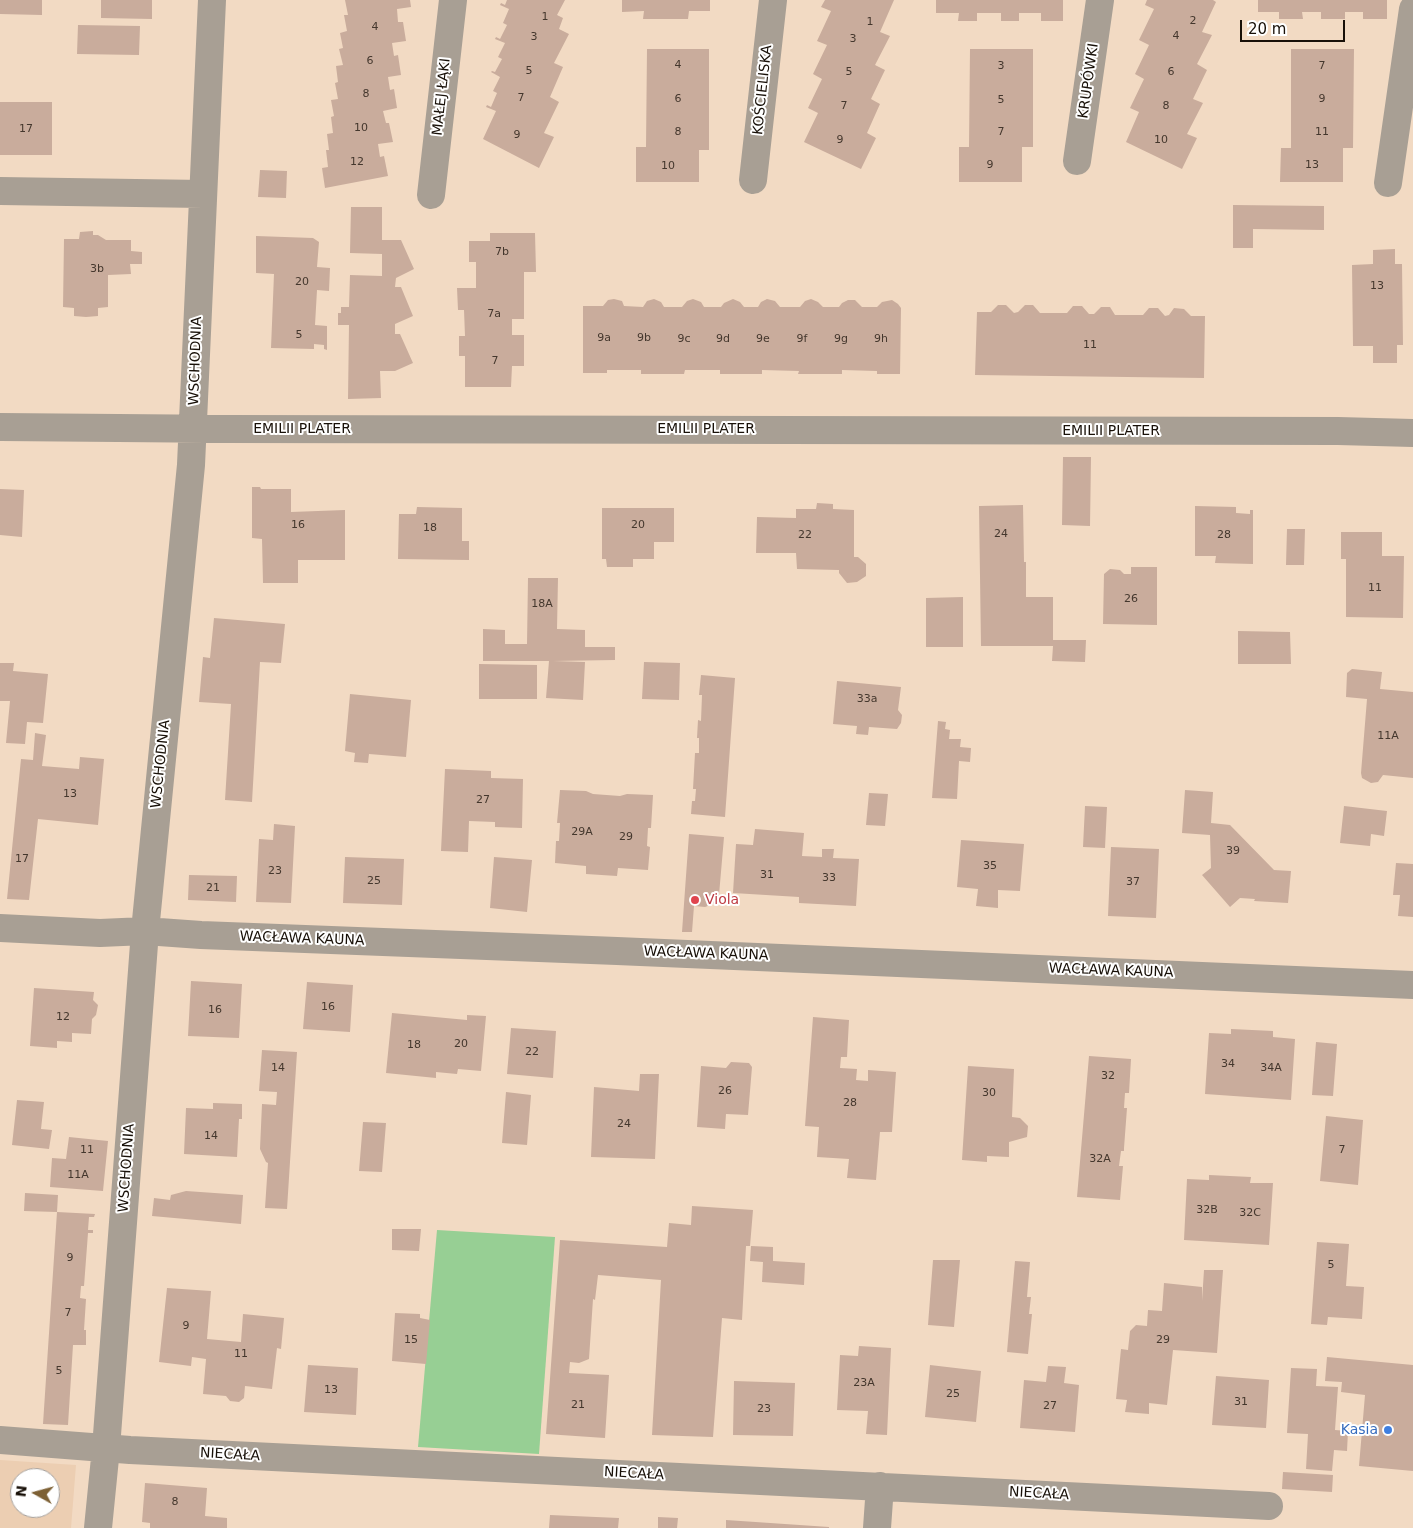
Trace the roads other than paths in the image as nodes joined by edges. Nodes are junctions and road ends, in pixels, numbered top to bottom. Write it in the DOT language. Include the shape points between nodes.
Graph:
graph roads {
  1 [pos="212,0"];
  2 [pos="453,0"];
  3 [pos="773,0"];
  4 [pos="1100,0"];
  5 [pos="1413,9"];
  6 [pos="1077,161"];
  7 [pos="753,180"];
  8 [pos="1388,183"];
  9 [pos="0,191"];
  10 [pos="203,194"];
  11 [pos="431,195"];
  12 [pos="0,426"];
  13 [pos="193,428"];
  14 [pos="1413,433"];
  15 [pos="0,928"];
  16 [pos="145,931"];
  17 [pos="1413,985"];
  18 [pos="0,1440"];
  19 [pos="106,1448"];
  20 [pos="880,1486"];
  21 [pos="1269,1506"];
  22 [pos="98,1528"];
  23 [pos="877,1528"];
  1 -- 10 [label="street, WSCHODNIA"];
  2 -- 11 [label="street, MAŁEJ ŁĄKI"];
  3 -- 7 [label="street, KOŚCIELISKA"];
  4 -- 6 [label="street, KRUPÓWKI"];
  5 -- 8 [label="street"];
  9 -- 10 [label="street"];
  10 -- 13 [label="street, WSCHODNIA"];
  12 -- 13 [label="street, EMILII PLATER"];
  13 -- 14 [label="street, EMILII PLATER"];
  13 -- 16 [label="street, WSCHODNIA"];
  15 -- 16 [label="street, WACŁAWA KAUNA" via="100,934"];
  16 -- 17 [label="street, WACŁAWA KAUNA"];
  16 -- 19 [label="street, WSCHODNIA"];
  18 -- 19 [label="street, NIECAŁA"];
  19 -- 20 [label="street, NIECAŁA"];
  19 -- 22 [label="street, WSCHODNIA"];
  20 -- 21 [label="street, NIECAŁA"];
  20 -- 23 [label="street"];
}
